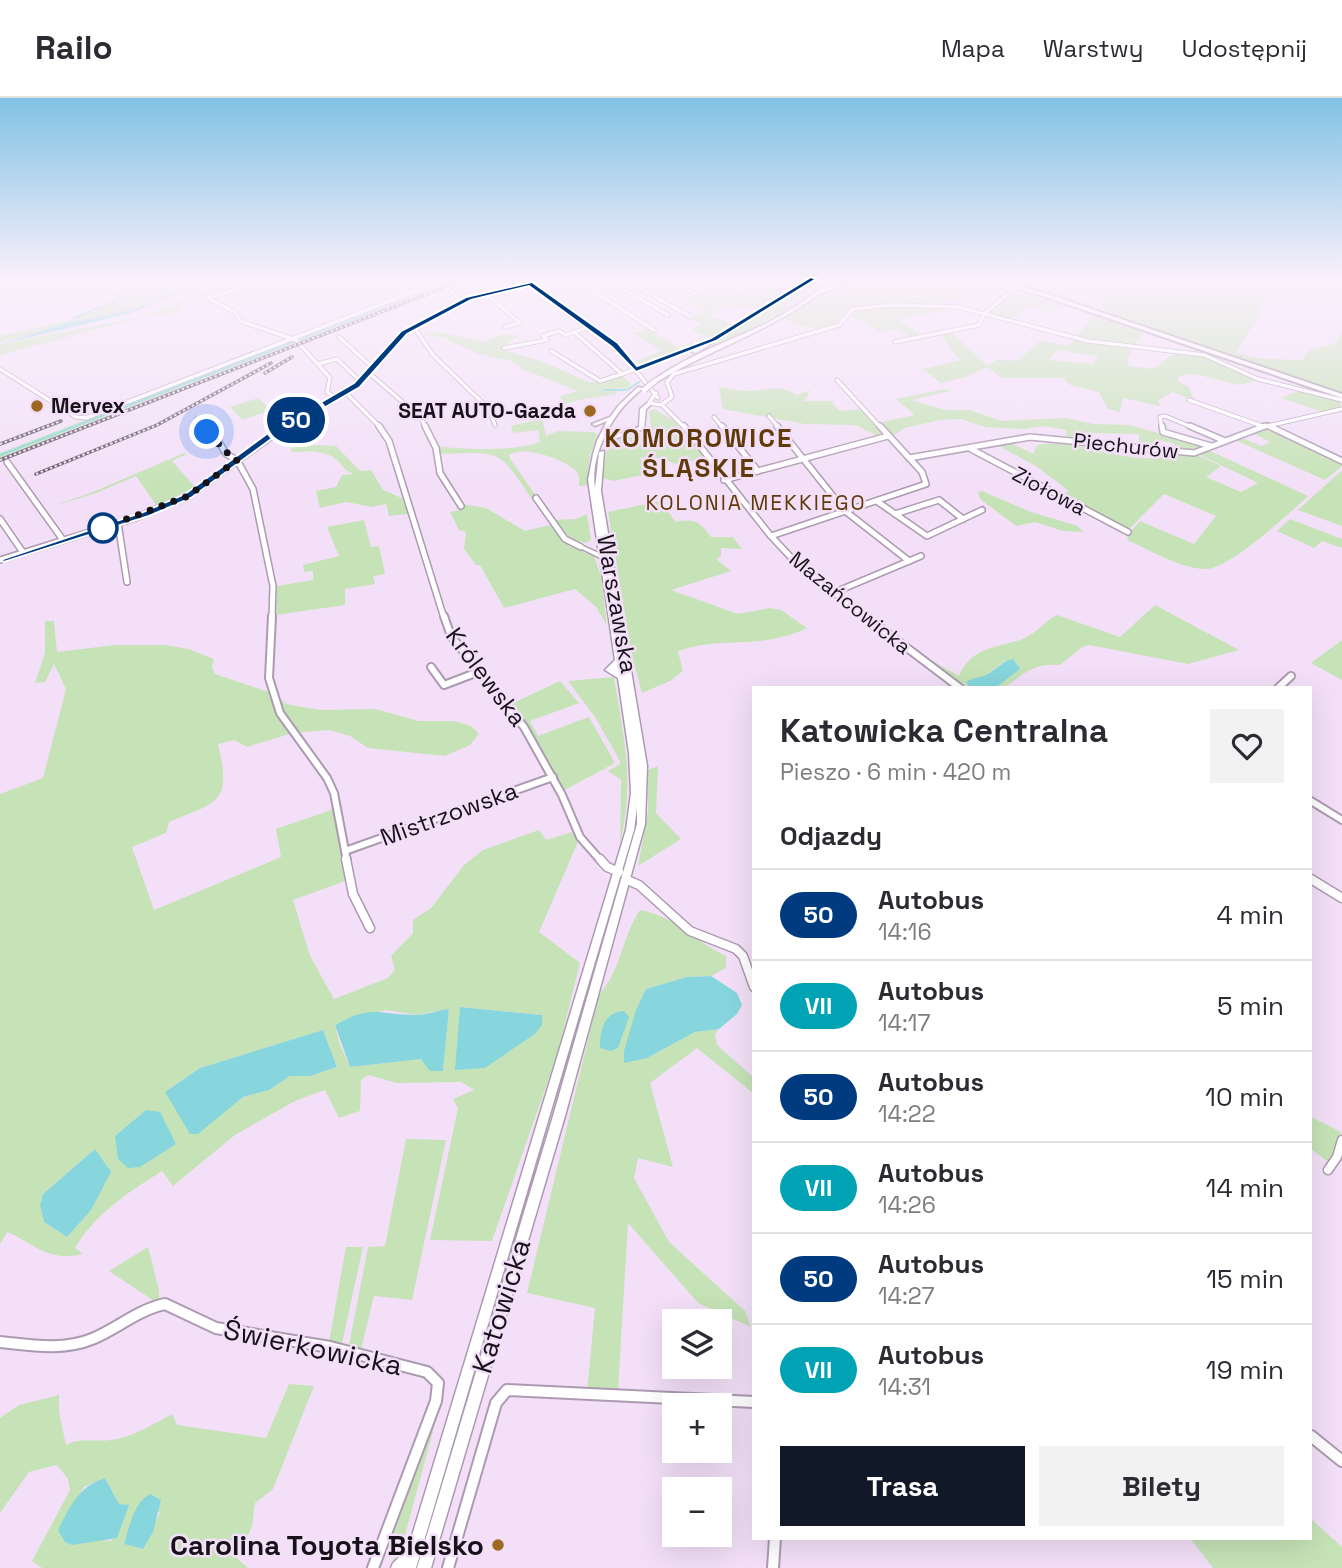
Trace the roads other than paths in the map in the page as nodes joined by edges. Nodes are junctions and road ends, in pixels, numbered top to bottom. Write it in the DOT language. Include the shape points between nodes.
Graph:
graph roads {
  1 [pos="270,348"];
  2 [pos="302,348"];
  3 [pos="349,348"];
  4 [pos="389,348"];
  5 [pos="428,348"];
  6 [pos="595,348"];
  7 [pos="606,348"];
  8 [pos="617,348"];
  9 [pos="692,348"];
  10 [pos="702,348"];
  11 [pos="726,348"];
  12 [pos="748,348"];
  13 [pos="1143,348"];
  14 [pos="1195,348"];
  15 [pos="1197,348"];
  16 [pos="598,350"];
  17 [pos="686,350"];
  18 [pos="551,351"];
  19 [pos="710,357"];
  20 [pos="318,364"];
  21 [pos="0,369"];
  22 [pos="636,369"];
  23 [pos="371,371"];
  24 [pos="622,374"];
  25 [pos="653,380"];
  26 [pos="837,380"];
  27 [pos="361,382"];
  28 [pos="346,393"];
  29 [pos="1342,397"];
  30 [pos="337,398"];
  31 [pos="1189,400"];
  32 [pos="657,402"];
  33 [pos="1342,409"];
  34 [pos="769,415"];
  35 [pos="714,417"];
  36 [pos="196,419"];
  37 [pos="617,423"];
  38 [pos="495,425"];
  39 [pos="1265,426"];
  40 [pos="629,431"];
  41 [pos="888,436"];
  42 [pos="604,440"];
  43 [pos="1225,441"];
  44 [pos="1211,446"];
  45 [pos="970,449"];
  46 [pos="909,458"];
  47 [pos="804,459"];
  48 [pos="237,460"];
  49 [pos="1342,461"];
  50 [pos="7,462"];
  51 [pos="758,471"];
  52 [pos="598,474"];
  53 [pos="724,480"];
  54 [pos="606,481"];
  55 [pos="536,498"];
  56 [pos="878,502"];
  57 [pos="461,506"];
  58 [pos="610,506"];
  59 [pos="982,510"];
  60 [pos="846,512"];
  61 [pos="895,514"];
  62 [pos="602,517"];
  63 [pos="0,519"];
  64 [pos="963,519"];
  65 [pos="118,523"];
  66 [pos="1128,532"];
  67 [pos="771,536"];
  68 [pos="599,538"];
  69 [pos="63,540"];
  70 [pos="581,547"];
  71 [pos="22,551"];
  72 [pos="921,556"];
  73 [pos="602,557"];
  74 [pos="0,559"];
  75 [pos="909,561"];
  76 [pos="127,582"];
  77 [pos="833,593"];
  78 [pos="431,667"];
  79 [pos="478,673"];
  80 [pos="1291,676"];
  81 [pos="957,686"];
  82 [pos="1280,686"];
  83 [pos="553,777"];
  84 [pos="1312,802"];
  85 [pos="1342,820"];
  86 [pos="345,851"];
  87 [pos="623,876"];
  88 [pos="1312,880"];
  89 [pos="1342,898"];
  90 [pos="370,928"];
  91 [pos="752,982"];
  92 [pos="580,1044"];
  93 [pos="566,1049"];
  94 [pos="1342,1140"];
  95 [pos="1328,1170"];
  96 [pos="0,1342"];
  97 [pos="752,1402"];
  98 [pos="1312,1437"];
  99 [pos="1342,1461"];
  100 [pos="775,1540"];
  101 [pos="412,1561"];
  102 [pos="373,1568"];
  103 [pos="398,1568"];
  104 [pos="424,1568"];
  105 [pos="448,1568"];
  106 [pos="773,1568"];
  1 -- 21 [label="street" via="86,418 76,417"];
  2 -- 20 [label="street"];
  3 -- 23 [label="street"];
  4 -- 23 [label="street"];
  5 -- 38 [label="street" via="489,410"];
  6 -- 16 [label="street"];
  7 -- 16 [label="street"];
  8 -- 22 [label="street, Mazańcowicka"];
  9 -- 17 [label="main road"];
  10 -- 25 [label="main road, Warszawska"];
  11 -- 19 [label="main road, Warszawska"];
  12 -- 19 [label="street"];
  13 -- 29 [label="street" via="1204,355 1258,379"];
  14 -- 29 [label="highway"];
  15 -- 29 [label="highway"];
  16 -- 24 [label="street"];
  17 -- 22 [label="street"];
  18 -- 24 [label="street" via="600,381"];
  19 -- 25 [label="main road, Warszawska"];
  19 -- 32 [label="street" via="670,377 667,384 672,395"];
  20 -- 27 [label="street" via="337,359"];
  20 -- 30 [label="street" via="330,378 329,395"];
  22 -- 24 [label="street"];
  22 -- 32 [label="street, Mazańcowicka"];
  23 -- 27 [label="street"];
  23 -- 57 [label="street" via="421,418 436,448 440,473"];
  25 -- 37 [label="main road, Warszawska, bridge"];
  26 -- 41 [label="street"];
  27 -- 28 [label="street"];
  28 -- 30 [label="street"];
  28 -- 79 [label="street, Królewska" via="389,441 443,618"];
  30 -- 48 [label="street" via="278,430"];
  31 -- 39 [label="street"];
  32 -- 40 [label="main road" via="643,411 643,427"];
  32 -- 53 [label="street, Mazańcowicka"];
  33 -- 39 [label="street, Piechurów"];
  34 -- 47 [label="street"];
  35 -- 51 [label="street"];
  36 -- 48 [label="street" via="226,454"];
  37 -- 40 [label="main road"];
  37 -- 42 [label="main road, Warszawska"];
  37 -- 42 [label="main road" via="593,427"];
  39 -- 43 [label="street, Piechurów"];
  39 -- 49 [label="street"];
  40 -- 42 [label="main road"];
  41 -- 46 [label="street"];
  41 -- 47 [label="street"];
  42 -- 52 [label="main road, Warszawska"];
  42 -- 68 [label="main road, Warszawska" via="593,462 591,480"];
  43 -- 44 [label="street, Piechurów"];
  43 -- 44 [label="street, Piechurów" via="1160,417 1163,432"];
  44 -- 45 [label="street, Piechurów" via="1194,453 1019,438"];
  45 -- 46 [label="street, Piechurów"];
  45 -- 66 [label="street, Ziołowa"];
  46 -- 56 [label="street" via="924,475 926,485"];
  47 -- 51 [label="street"];
  47 -- 60 [label="street"];
  48 -- 65 [label="street" via="188,496"];
  48 -- 86 [label="street" via="253,489 272,574 269,678 281,713 334,793"];
  50 -- 69 [label="street"];
  51 -- 53 [label="street"];
  52 -- 54 [label="main road"];
  52 -- 62 [label="main road, Warszawska"];
  53 -- 67 [label="street, Mazańcowicka"];
  55 -- 70 [label="street" via="562,536"];
  56 -- 60 [label="street"];
  56 -- 61 [label="street"];
  58 -- 62 [label="main road"];
  59 -- 64 [label="street"];
  60 -- 67 [label="street"];
  60 -- 75 [label="street"];
  61 -- 64 [label="street" via="939,500"];
  61 -- 64 [label="street" via="927,536"];
  62 -- 87 [label="main road, Warszawska" via="643,766 641,824"];
  63 -- 71 [label="street"];
  65 -- 69 [label="street"];
  65 -- 76 [label="street"];
  67 -- 77 [label="street, Mazańcowicka"];
  68 -- 70 [label="main road" via="594,545"];
  68 -- 73 [label="main road, Warszawska"];
  69 -- 71 [label="street"];
  70 -- 73 [label="main road"];
  71 -- 74 [label="street"];
  72 -- 75 [label="street"];
  73 -- 87 [label="main road, Warszawska" via="633,753 635,793"];
  75 -- 77 [label="street"];
  77 -- 81 [label="street, Mazańcowicka"];
  78 -- 79 [label="street" via="443,685"];
  79 -- 83 [label="street, Królewska" via="507,703"];
  80 -- 82 [label="street"];
  83 -- 86 [label="street, Mistrzowska"];
  83 -- 87 [label="street, Królewska" via="580,837 607,867"];
  84 -- 85 [label="street"];
  86 -- 90 [label="street" via="356,904"];
  87 -- 91 [label="street, Królewska" via="690,931 736,949 744,956"];
  87 -- 92 [label="main road, Warszawska"];
  87 -- 93 [label="main road, Warszawska"];
  88 -- 89 [label="street"];
  92 -- 104 [label="main road, Katowicka"];
  93 -- 101 [label="main road, Katowicka"];
  94 -- 95 [label="street"];
  96 -- 102 [label="street, Świerkowicka" via="90,1340 144,1310 166,1304 216,1328 330,1347 427,1372 438,1383 436,1401"];
  97 -- 105 [label="street" via="507,1390 496,1403"];
  98 -- 99 [label="street"];
  100 -- 106 [label="street"];
  101 -- 103 [label="main road"];
}
